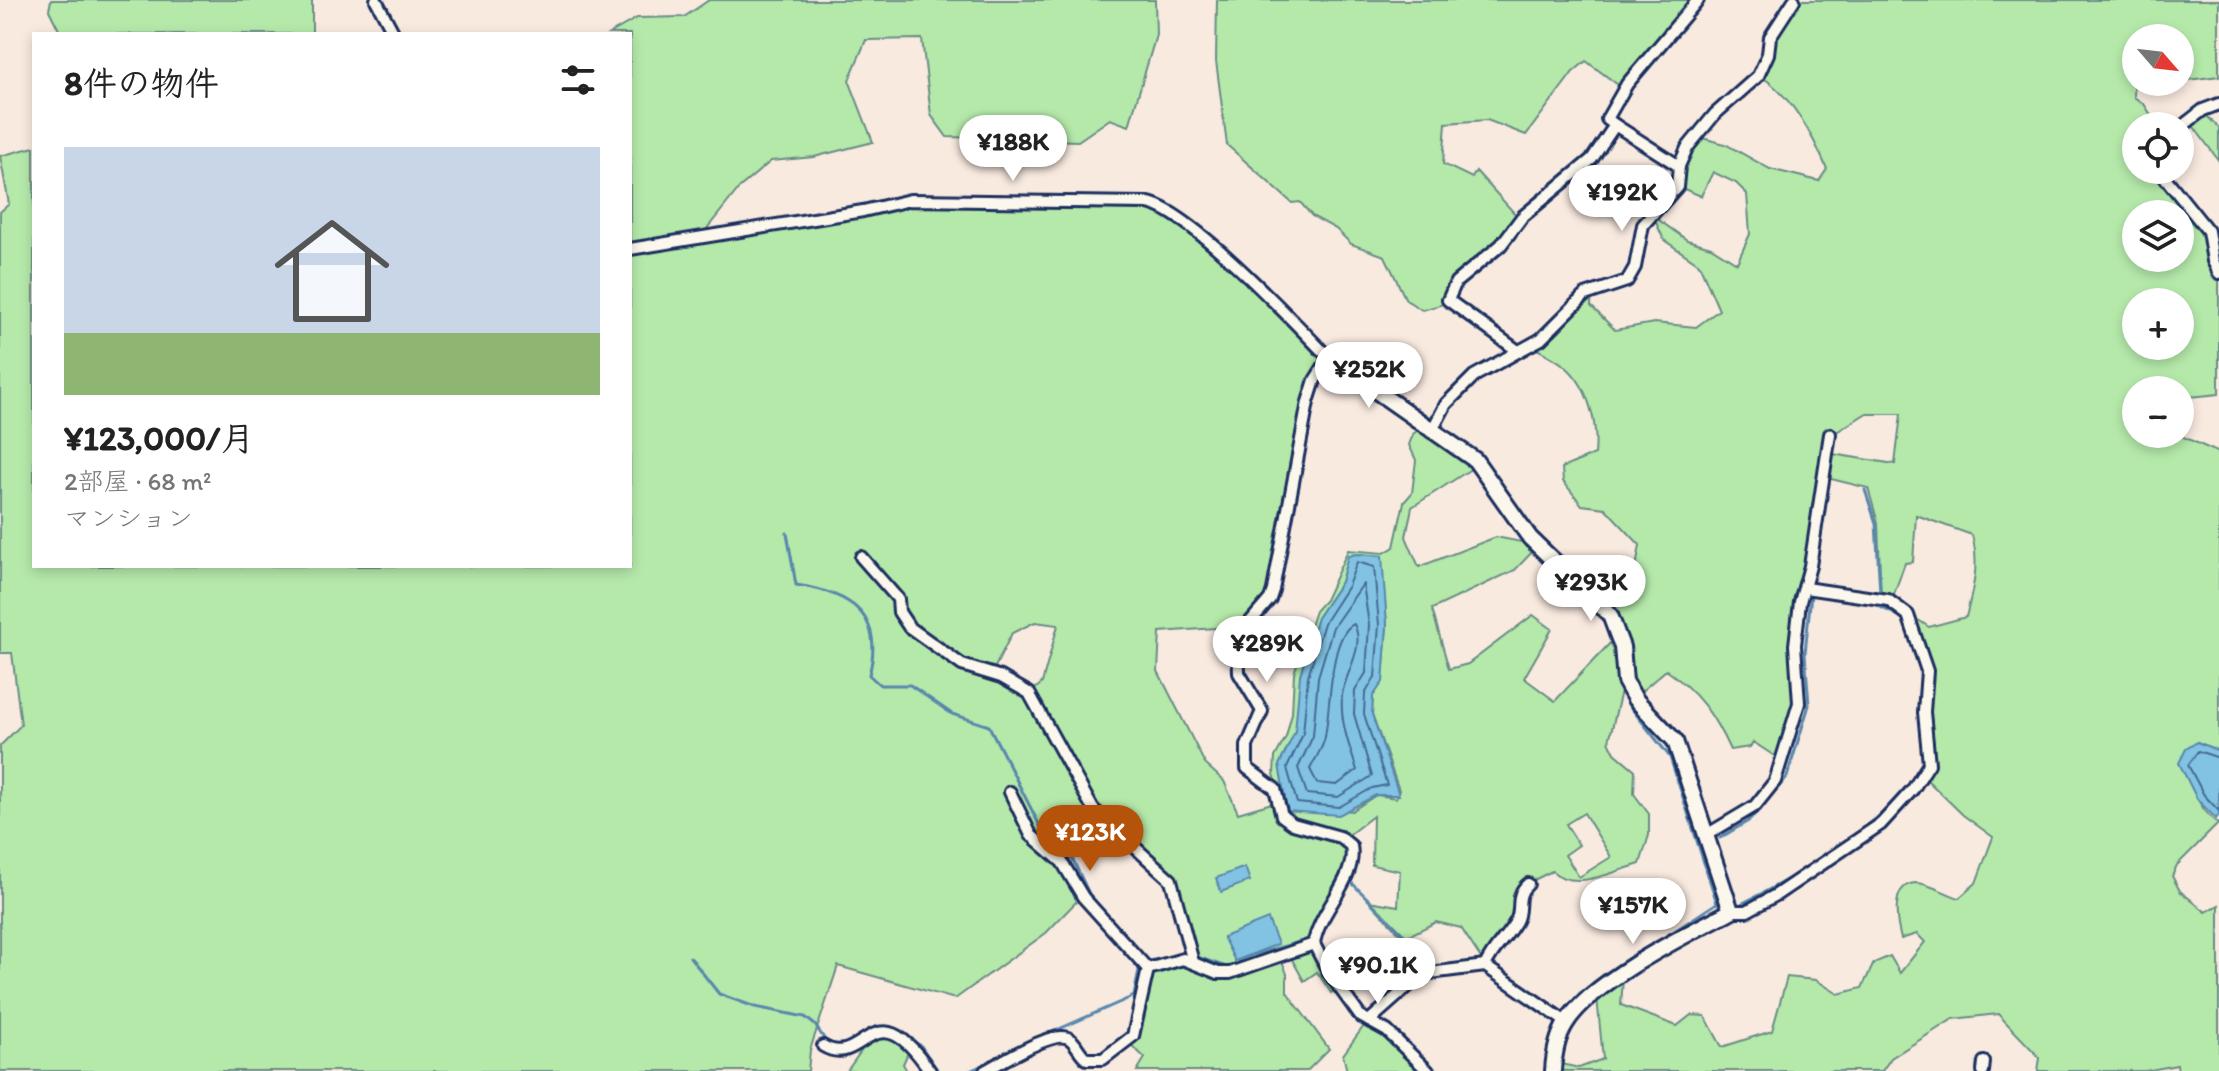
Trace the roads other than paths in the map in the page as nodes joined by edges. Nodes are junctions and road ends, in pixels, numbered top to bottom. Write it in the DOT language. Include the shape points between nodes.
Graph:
graph roads {
  1 [pos="376,0"];
  2 [pos="1698,0"];
  3 [pos="1794,0"];
  4 [pos="393,32"];
  5 [pos="2219,104"];
  6 [pos="2194,117"];
  7 [pos="1615,125"];
  8 [pos="1679,166"];
  9 [pos="2170,184"];
  10 [pos="632,249"];
  11 [pos="2219,273"];
  12 [pos="1518,351"];
  13 [pos="1329,358"];
  14 [pos="1431,432"];
  15 [pos="1830,434"];
  16 [pos="861,557"];
  17 [pos="1805,588"];
  18 [pos="1010,792"];
  19 [pos="1708,834"];
  20 [pos="1528,884"];
  21 [pos="1731,911"];
  22 [pos="1314,944"];
  23 [pos="1193,962"];
  24 [pos="1485,966"];
  25 [pos="1148,969"];
  26 [pos="1369,1021"];
  27 [pos="1566,1022"];
  28 [pos="823,1046"];
  29 [pos="930,1071"];
  30 [pos="985,1071"];
  31 [pos="1428,1071"];
  32 [pos="1553,1071"];
  1 -- 4 [label="street"];
  2 -- 7 [label="street" via="1627,84 1607,119"];
  3 -- 8 [label="street" via="1770,37 1758,76 1715,114"];
  5 -- 6 [label="street"];
  7 -- 8 [label="street"];
  7 -- 12 [label="street" via="1592,159 1522,217 1501,245 1448,294 1448,300"];
  8 -- 12 [label="street" via="1677,187 1643,225 1627,281 1585,295 1541,339"];
  9 -- 11 [label="street" via="2208,231"];
  10 -- 13 [label="street" via="910,200 1148,203 1185,221 1282,307"];
  12 -- 14 [label="street" via="1467,382 1446,404"];
  13 -- 14 [label="street"];
  13 -- 22 [label="street" via="1308,402 1273,590 1236,645 1239,673 1262,711 1247,746 1247,768 1275,789 1282,816 1351,846 1351,865 1318,926"];
  14 -- 19 [label="street" via="1475,460 1530,538 1610,615 1622,647 1625,681 1675,741"];
  15 -- 17 [label="street"];
  16 -- 23 [label="street" via="898,599 909,627 962,665 1029,693 1093,809 1171,880"];
  17 -- 19 [label="street" via="1795,645 1799,703 1775,781 1755,806"];
  17 -- 21 [label="street" via="1888,600 1908,615 1927,671 1929,764 1881,824 1774,896 1747,911"];
  18 -- 25 [label="street" via="1031,835 1062,862 1083,897"];
  19 -- 21 [label="street"];
  20 -- 24 [label="street" via="1519,895 1516,921"];
  21 -- 27 [label="street" via="1601,989"];
  22 -- 23 [label="street" via="1230,973"];
  22 -- 26 [label="street" via="1353,1007"];
  23 -- 25 [label="street" via="1183,959"];
  24 -- 26 [label="street" via="1422,974"];
  24 -- 27 [label="street"];
  25 -- 30 [label="street" via="1133,1036 1103,1059 1087,1059 1069,1038 1059,1036"];
  26 -- 31 [label="street" via="1387,1031"];
  27 -- 32 [label="street"];
  28 -- 29 [label="street" via="843,1052 869,1036 887,1033 914,1046"];
}
